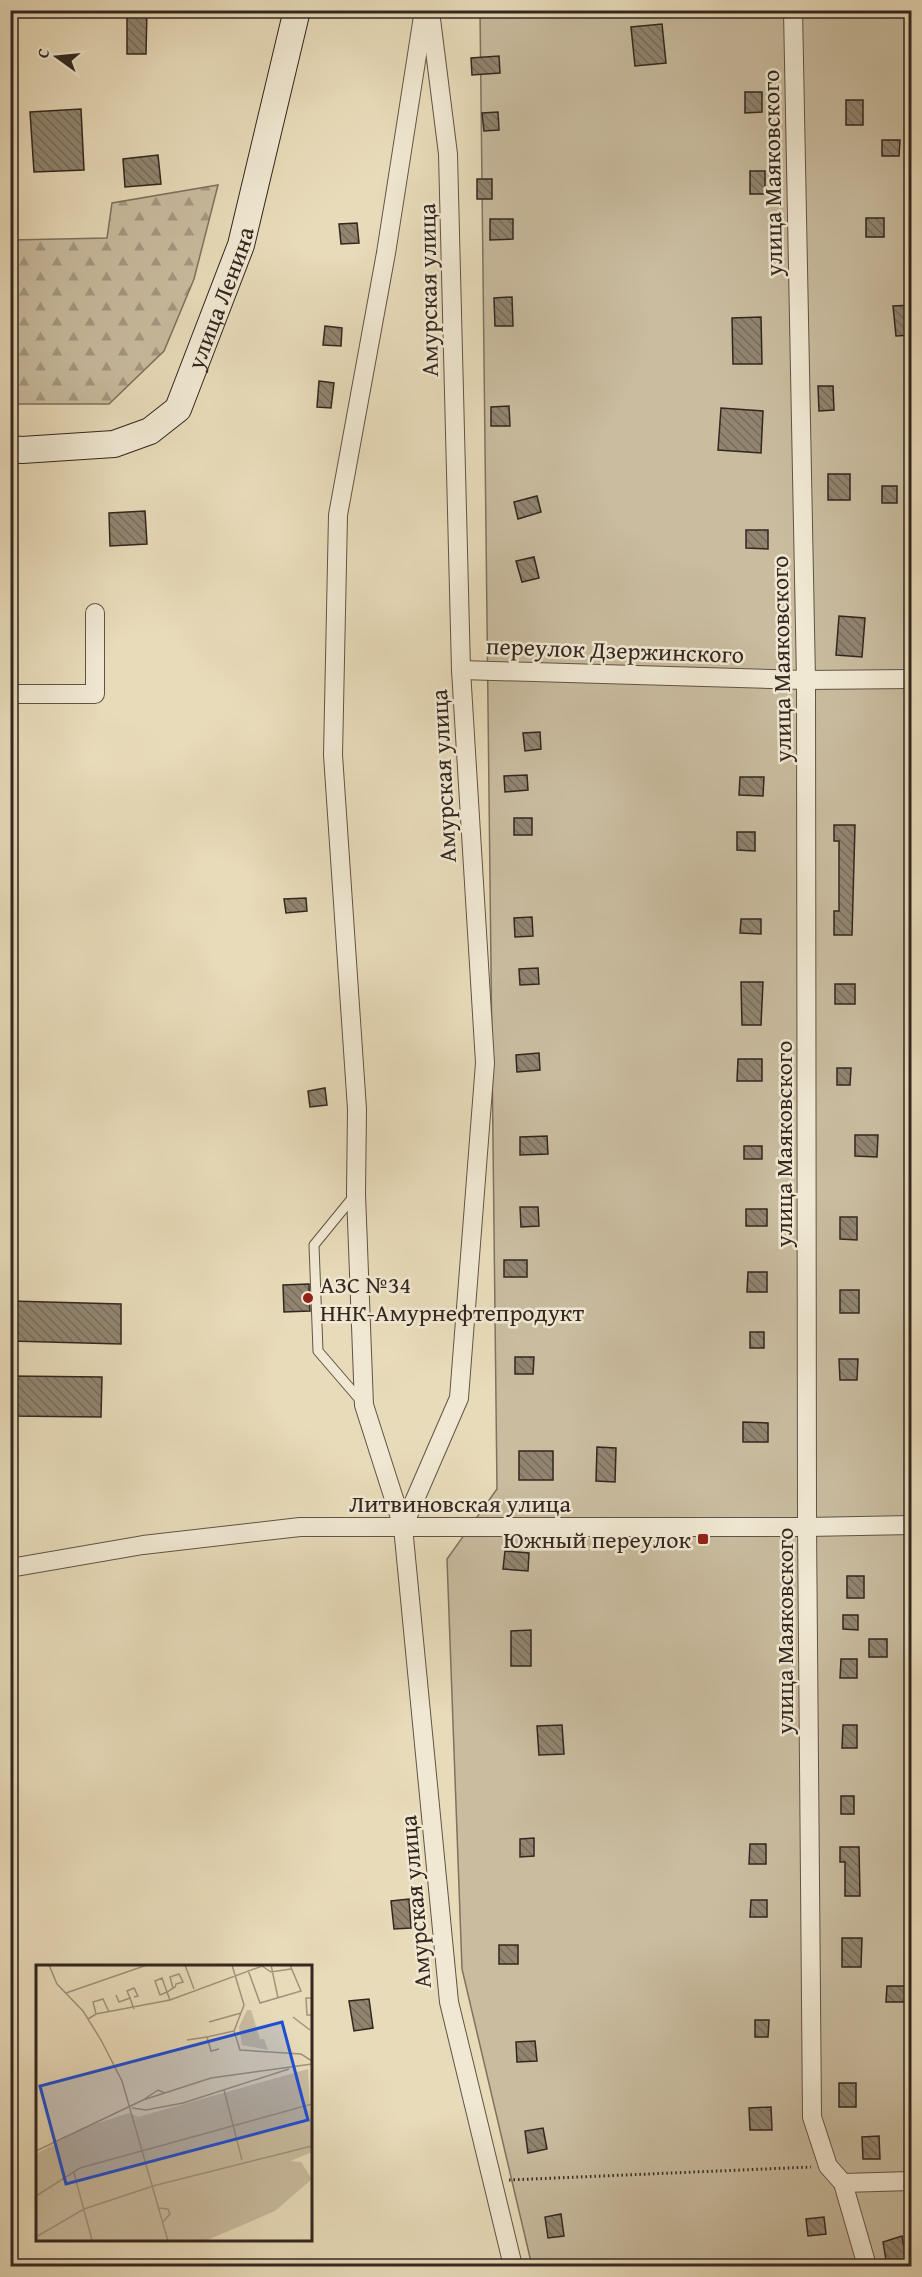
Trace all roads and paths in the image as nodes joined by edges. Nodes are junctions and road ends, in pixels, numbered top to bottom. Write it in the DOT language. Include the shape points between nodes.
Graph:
graph roads {
  1 [pos="297,10"];
  2 [pos="424,10"];
  3 [pos="430,10"];
  4 [pos="793,10"];
  5 [pos="10,449"];
  6 [pos="94,614"];
  7 [pos="461,669"];
  8 [pos="912,679"];
  9 [pos="807,680"];
  10 [pos="10,694"];
  11 [pos="356,1194"];
  12 [pos="364,1405"];
  13 [pos="912,1525"];
  14 [pos="403,1527"];
  15 [pos="807,1527"];
  16 [pos="10,1568"];
  17 [pos="828,2166"];
  18 [pos="492,2181"];
  19 [pos="912,2181"];
  20 [pos="843,2183"];
  21 [pos="513,2266"];
  22 [pos="867,2266"];
  1 -- 5 [label="main road, улица Ленина" via="241,245 177,409 150,431 114,444"];
  2 -- 11 [label="street, Амурская улица" via="386,253 338,515 333,755 357,1109"];
  3 -- 7 [label="street, Амурская улица" via="448,154"];
  4 -- 9 [label="street, улица Маяковского"];
  6 -- 10 [label="street" via="95,694"];
  7 -- 9 [label="street, переулок Дзержинского"];
  7 -- 14 [label="street, Амурская улица" via="485,1063 459,1398"];
  8 -- 9 [label="street, переулок Дзержинского"];
  9 -- 15 [label="street, улица Маяковского"];
  11 -- 12 [label="street, Амурская улица"];
  11 -- 12 [label="lane" via="314,1245 314,1257 318,1351"];
  12 -- 14 [label="street, Амурская улица"];
  13 -- 15 [label="street, Литвиновская улица"];
  14 -- 15 [label="street, Литвиновская улица"];
  14 -- 16 [label="street, Литвиновская улица" via="300,1527 143,1545"];
  14 -- 18 [label="street, Амурская улица" via="449,2002"];
  15 -- 17 [label="street, улица Маяковского" via="812,2117"];
  17 -- 18 [label="path"];
  17 -- 20 [label="street, улица Маяковского"];
  18 -- 21 [label="street, Амурская улица"];
  19 -- 20 [label="street"];
  20 -- 22 [label="street, улица Маяковского"];
}
